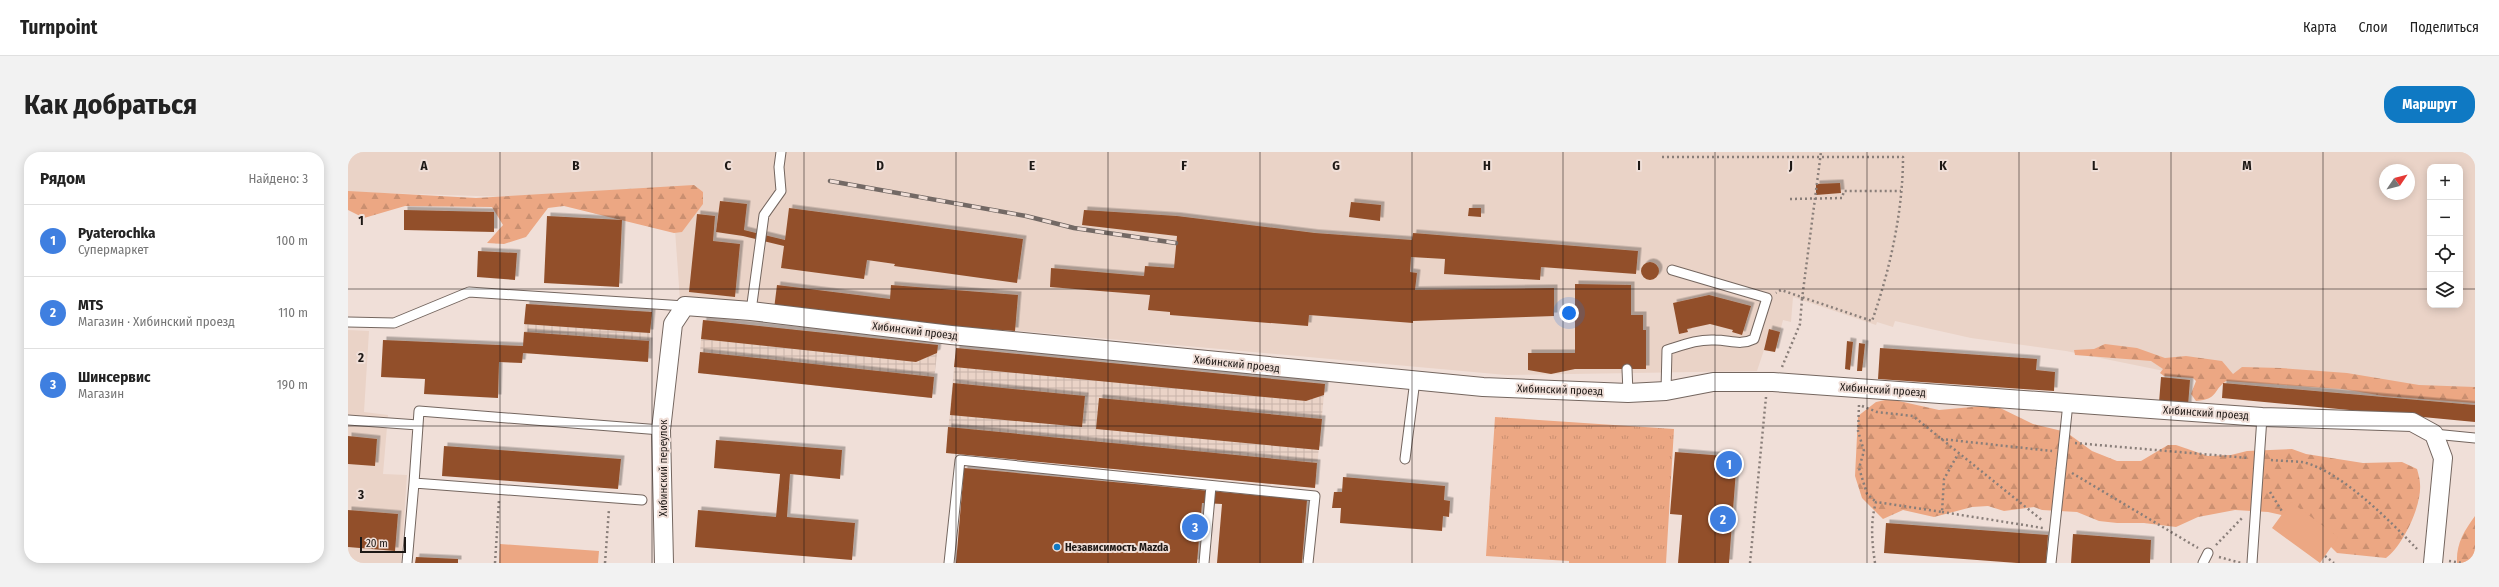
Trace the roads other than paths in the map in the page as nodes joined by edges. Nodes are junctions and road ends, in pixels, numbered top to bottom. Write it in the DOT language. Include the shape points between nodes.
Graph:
graph roads {
  1 [pos="781,152"];
  2 [pos="1672,270"];
  3 [pos="685,306"];
  4 [pos="751,311"];
  5 [pos="348,322"];
  6 [pos="1627,369"];
  7 [pos="1415,380"];
  8 [pos="1666,391"];
  9 [pos="1628,393"];
  10 [pos="2068,403"];
  11 [pos="2262,417"];
  12 [pos="348,420"];
  13 [pos="418,425"];
  14 [pos="661,430"];
  15 [pos="2434,434"];
  16 [pos="2475,438"];
  17 [pos="1405,459"];
  18 [pos="414,483"];
  19 [pos="1211,486"];
  20 [pos="642,500"];
  21 [pos="2208,553"];
  22 [pos="407,563"];
  23 [pos="664,563"];
  24 [pos="949,563"];
  25 [pos="1204,563"];
  26 [pos="1308,563"];
  27 [pos="2051,563"];
  28 [pos="2203,563"];
  29 [pos="2252,563"];
  30 [pos="2433,563"];
  1 -- 4 [label="lane" via="781,191 764,215"];
  2 -- 8 [label="lane" via="1767,298 1754,339 1744,344 1716,340 1695,341 1667,350"];
  3 -- 4 [label="street, Хибинский проезд"];
  3 -- 5 [label="lane" via="469,292 394,323"];
  3 -- 14 [label="street, Хибинский переулок" via="672,324"];
  4 -- 7 [label="street, Хибинский проезд" via="951,335"];
  6 -- 9 [label="lane"];
  7 -- 9 [label="street, Хибинский проезд" via="1483,388"];
  7 -- 17 [label="lane"];
  8 -- 9 [label="street, Хибинский проезд"];
  8 -- 10 [label="street, Хибинский проезд" via="1713,382 1772,382 1861,397"];
  10 -- 11 [label="street, Хибинский проезд"];
  10 -- 27 [label="lane"];
  11 -- 15 [label="street, Хибинский проезд" via="2412,422"];
  11 -- 29 [label="lane"];
  12 -- 13 [label="lane"];
  13 -- 14 [label="lane" via="419,411"];
  13 -- 18 [label="lane"];
  14 -- 23 [label="street, Хибинский переулок"];
  15 -- 16 [label="lane"];
  15 -- 30 [label="street" via="2443,458"];
  18 -- 20 [label="lane"];
  18 -- 22 [label="lane"];
  19 -- 24 [label="lane" via="960,460"];
  19 -- 25 [label="lane"];
  19 -- 26 [label="lane" via="1315,496"];
  21 -- 28 [label="lane"];
}
